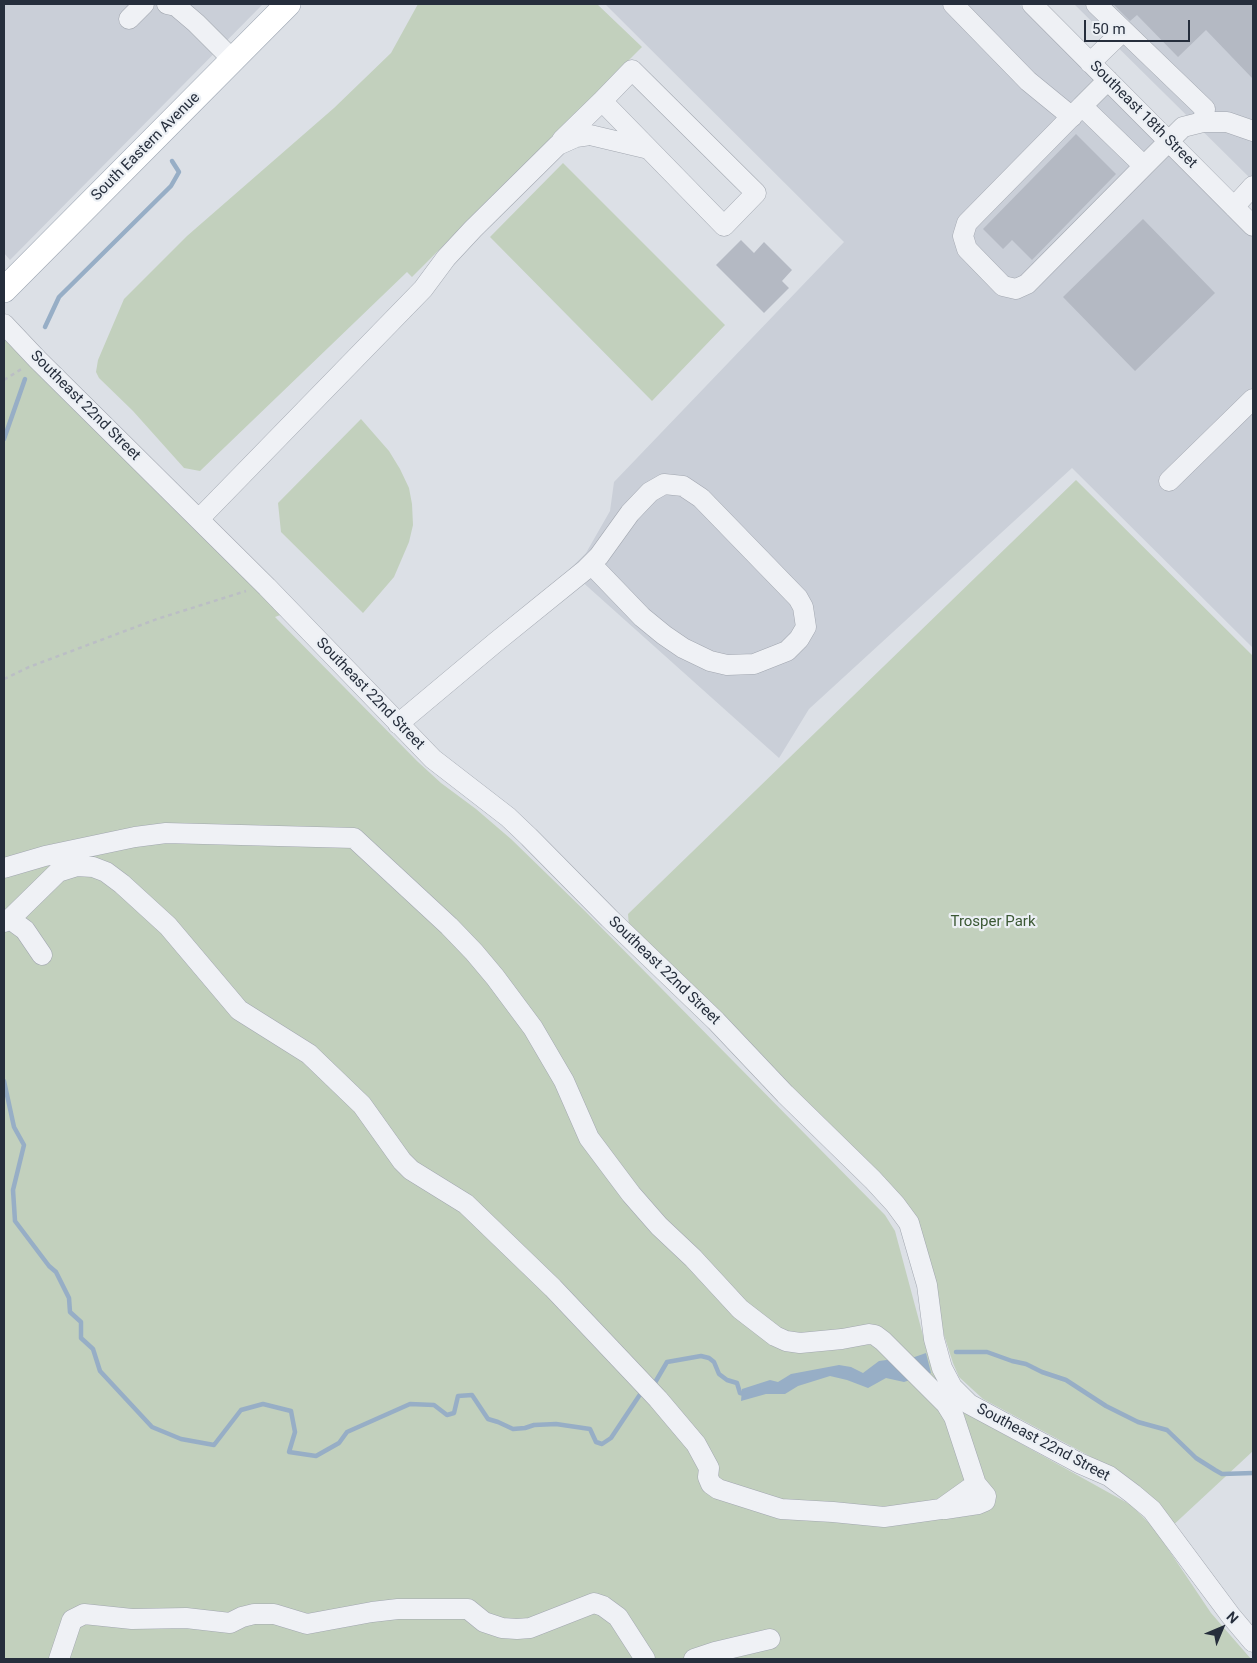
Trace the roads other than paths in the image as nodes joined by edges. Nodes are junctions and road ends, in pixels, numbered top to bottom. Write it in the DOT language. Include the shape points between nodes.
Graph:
graph roads {
  1 [pos="144,4"];
  2 [pos="166,4"];
  3 [pos="288,4"];
  4 [pos="953,4"];
  5 [pos="1032,4"];
  6 [pos="1096,4"];
  7 [pos="129,19"];
  8 [pos="1123,30"];
  9 [pos="232,60"];
  10 [pos="1090,63"];
  11 [pos="1108,80"];
  12 [pos="602,101"];
  13 [pos="1077,112"];
  14 [pos="1203,122"];
  15 [pos="1253,131"];
  16 [pos="1168,141"];
  17 [pos="558,145"];
  18 [pos="649,149"];
  19 [pos="1144,166"];
  20 [pos="1253,186"];
  21 [pos="1234,207"];
  22 [pos="1253,226"];
  23 [pos="4,290"];
  24 [pos="4,324"];
  25 [pos="1253,399"];
  26 [pos="1169,481"];
  27 [pos="199,519"];
  28 [pos="591,564"];
  29 [pos="398,724"];
  30 [pos="4,868"];
  31 [pos="7,920"];
  32 [pos="42,955"];
  33 [pos="770,1639"];
  34 [pos="1253,1642"];
  35 [pos="59,1659"];
  36 [pos="645,1659"];
  37 [pos="694,1659"];
  1 -- 7 [label="street"];
  2 -- 9 [label="street" via="176,6 196,22"];
  3 -- 9 [label="main road, South Eastern Avenue"];
  4 -- 13 [label="street" via="1028,81"];
  5 -- 10 [label="street, Southeast 18th Street"];
  6 -- 8 [label="street"];
  8 -- 10 [label="street"];
  8 -- 14 [label="street" via="1205,109"];
  9 -- 23 [label="main road, South Eastern Avenue"];
  10 -- 11 [label="street, Southeast 18th Street"];
  11 -- 13 [label="street"];
  11 -- 16 [label="street, Southeast 18th Street"];
  12 -- 17 [label="street"];
  12 -- 18 [label="street"];
  12 -- 18 [label="street" via="632,70 756,193 724,226"];
  13 -- 19 [label="street"];
  13 -- 19 [label="street" via="967,223 963,236 967,249 1003,286 1016,289 1027,284"];
  14 -- 15 [label="street" via="1227,122"];
  14 -- 16 [label="street" via="1184,127"];
  16 -- 19 [label="street"];
  16 -- 21 [label="street, Southeast 18th Street"];
  17 -- 18 [label="street" via="590,135"];
  17 -- 27 [label="street" via="473,229 423,289"];
  20 -- 21 [label="street"];
  21 -- 22 [label="street, Southeast 18th Street"];
  24 -- 27 [label="street, Southeast 22nd Street"];
  25 -- 26 [label="street"];
  27 -- 29 [label="street, Southeast 22nd Street"];
  28 -- 28 [label="street" via="664,635 710,661 727,665 754,664 787,651 806,627 798,598 701,498 682,486 664,484 650,492"];
  28 -- 29 [label="street"];
  29 -- 34 [label="street, Southeast 22nd Street" via="433,759 529,837 895,1204 909,1223 918,1250 927,1285 934,1339 942,1368 952,1387 969,1404 1109,1476 1152,1510"];
  30 -- 31 [label="street" via="45,856 166,833 354,838 449,926 495,977 564,1081 589,1138 659,1226 740,1309 775,1336 800,1343 875,1335 946,1404 954,1417 976,1484 986,1496 985,1501 884,1517 781,1509 718,1489 711,1484 709,1468 696,1444 553,1288 466,1204 402,1161 362,1104 309,1054 239,1010 168,926 122,884 93,867 78,866 58,872"];
  31 -- 32 [label="street" via="25,930"];
  33 -- 37 [label="street"];
  35 -- 36 [label="street" via="72,1620 84,1614 230,1623 248,1616 274,1614 307,1624 398,1609 468,1609 484,1622 517,1629 530,1628 594,1603 618,1617"];
}
